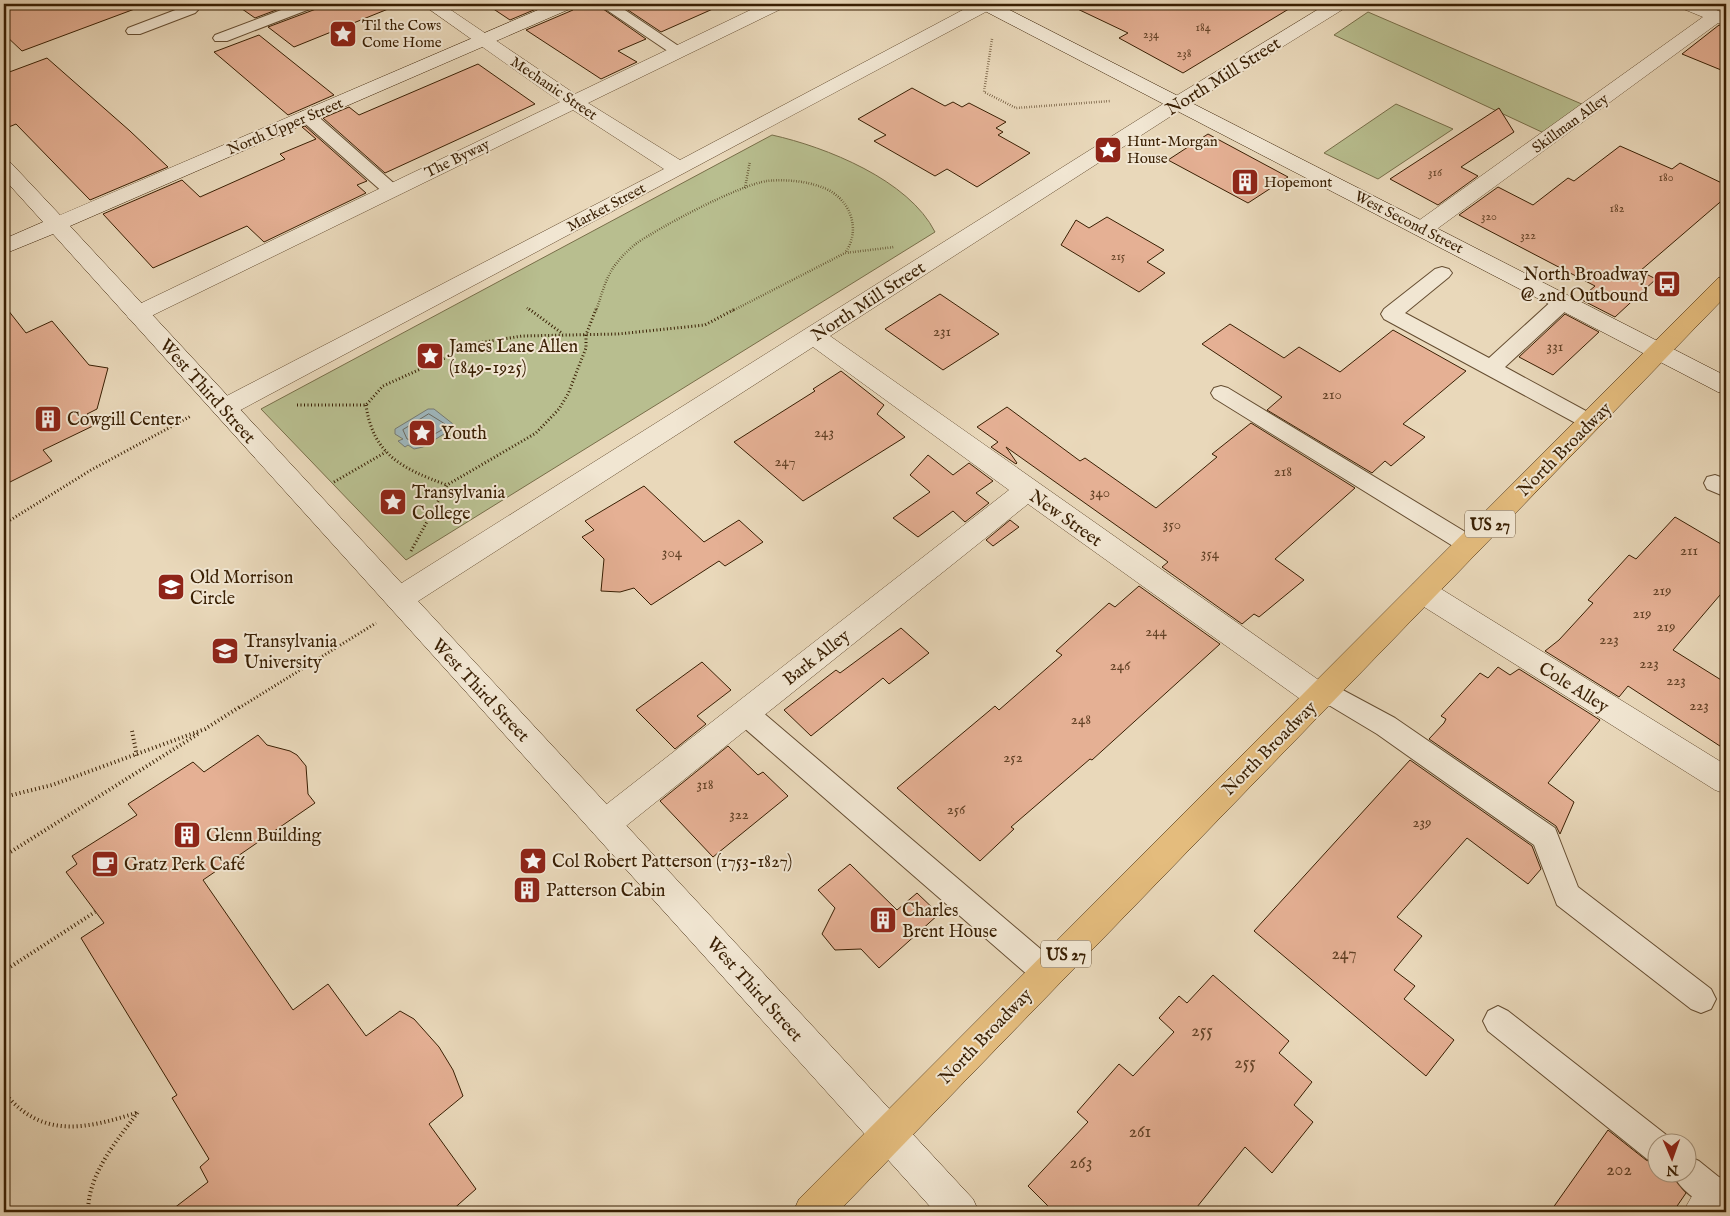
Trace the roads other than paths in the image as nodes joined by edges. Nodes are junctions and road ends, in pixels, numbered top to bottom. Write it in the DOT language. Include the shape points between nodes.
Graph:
graph roads {
  1 [pos="181,4"];
  2 [pos="310,4"];
  3 [pos="431,4"];
  4 [pos="566,4"];
  5 [pos="606,4"];
  6 [pos="986,4"];
  7 [pos="1339,4"];
  8 [pos="1687,4"];
  9 [pos="771,5"];
  10 [pos="1721,18"];
  11 [pos="134,31"];
  12 [pos="221,38"];
  13 [pos="483,40"];
  14 [pos="678,51"];
  15 [pos="572,101"];
  16 [pos="1178,103"];
  17 [pos="307,116"];
  18 [pos="4,168"];
  19 [pos="679,169"];
  20 [pos="391,190"];
  21 [pos="56,225"];
  22 [pos="1422,229"];
  23 [pos="4,247"];
  24 [pos="1442,274"];
  25 [pos="1726,283"];
  26 [pos="1563,302"];
  27 [pos="137,314"];
  28 [pos="814,336"];
  29 [pos="1660,352"];
  30 [pos="1491,368"];
  31 [pos="1726,386"];
  32 [pos="1220,393"];
  33 [pos="224,408"];
  34 [pos="1590,422"];
  35 [pos="1027,490"];
  36 [pos="1469,545"];
  37 [pos="1423,592"];
  38 [pos="399,599"];
  39 [pos="1323,694"];
  40 [pos="746,713"];
  41 [pos="1726,781"];
  42 [pos="604,824"];
  43 [pos="1047,973"];
  44 [pos="1701,999"];
  45 [pos="1498,1021"];
  46 [pos="888,1134"];
  47 [pos="1648,1140"];
  48 [pos="812,1212"];
  49 [pos="960,1212"];
  1 -- 11 [label="lane" via="190,10"];
  2 -- 12 [label="lane"];
  3 -- 13 [label="street, Mechanic Street"];
  4 -- 13 [label="street, North Upper Street"];
  5 -- 14 [label="lane"];
  6 -- 16 [label="street, West Second Street"];
  6 -- 19 [label="street, Market Street"];
  7 -- 16 [label="street, North Mill Street"];
  8 -- 10 [label="street"];
  9 -- 14 [label="street, The Byway"];
  10 -- 22 [label="street, Skillman Alley"];
  13 -- 15 [label="street, Mechanic Street"];
  13 -- 17 [label="street, North Upper Street"];
  14 -- 15 [label="street, The Byway"];
  15 -- 19 [label="street, Mechanic Street"];
  15 -- 20 [label="street, The Byway"];
  16 -- 22 [label="street, West Second Street"];
  16 -- 28 [label="street, North Mill Street"];
  17 -- 20 [label="lane"];
  17 -- 21 [label="street, North Upper Street"];
  18 -- 21 [label="street, West Third Street"];
  19 -- 33 [label="street, Market Street"];
  20 -- 27 [label="street, The Byway"];
  21 -- 23 [label="street, North Upper Street"];
  21 -- 27 [label="street, West Third Street"];
  22 -- 26 [label="street, West Second Street"];
  24 -- 30 [label="lane" via="1391,314"];
  25 -- 29 [label="main road, North Broadway / US 27"];
  26 -- 29 [label="street, West Second Street"];
  26 -- 30 [label="lane"];
  27 -- 33 [label="street, West Third Street"];
  28 -- 35 [label="street, New Street"];
  28 -- 38 [label="street, North Mill Street"];
  29 -- 31 [label="street, West Second Street"];
  29 -- 34 [label="main road, North Broadway / US 27"];
  30 -- 34 [label="lane"];
  32 -- 36 [label="lane"];
  33 -- 38 [label="street, West Third Street"];
  34 -- 36 [label="main road, North Broadway / US 27"];
  35 -- 39 [label="street, New Street"];
  35 -- 40 [label="street, Bark Alley"];
  36 -- 37 [label="main road, North Broadway / US 27"];
  37 -- 39 [label="main road, North Broadway / US 27"];
  37 -- 41 [label="street, Cole Alley"];
  38 -- 42 [label="street, West Third Street"];
  39 -- 43 [label="main road, North Broadway / US 27"];
  39 -- 44 [label="lane" via="1386,726 1545,837 1567,896"];
  40 -- 42 [label="street, Bark Alley"];
  40 -- 43 [label="lane"];
  42 -- 46 [label="street, West Third Street"];
  43 -- 46 [label="main road, North Broadway / US 27"];
  45 -- 47 [label="lane"];
  46 -- 48 [label="main road, North Broadway / US 27"];
  46 -- 49 [label="street, West Third Street"];
}
